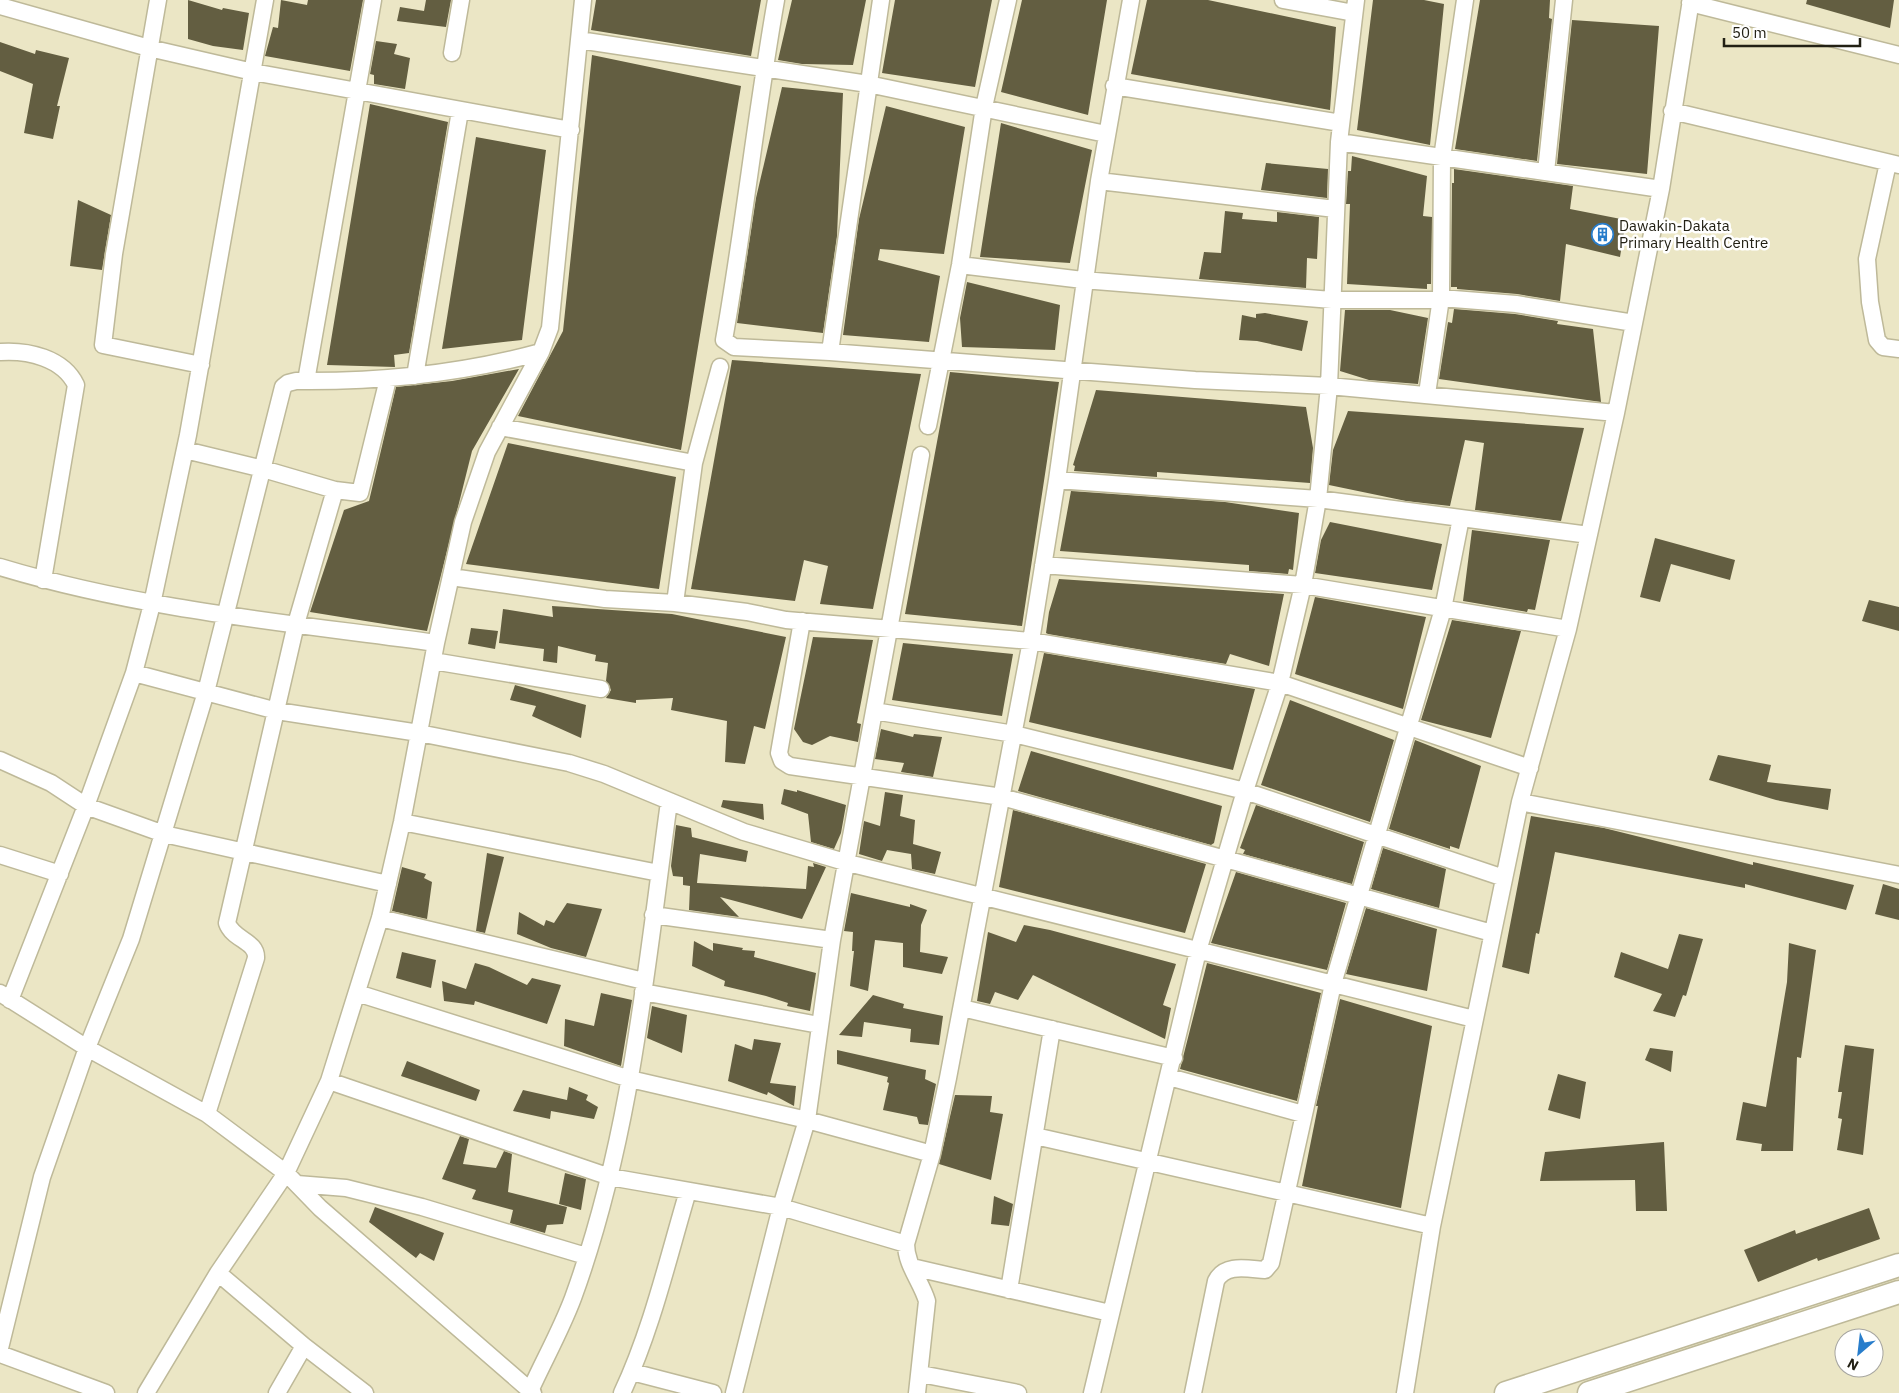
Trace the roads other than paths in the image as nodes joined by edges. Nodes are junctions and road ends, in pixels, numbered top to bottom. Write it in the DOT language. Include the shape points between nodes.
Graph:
graph roads {
  1 [pos="158,0"];
  2 [pos="265,0"];
  3 [pos="373,0"];
  4 [pos="461,0"];
  5 [pos="583,0"];
  6 [pos="776,0"];
  7 [pos="881,0"];
  8 [pos="1008,0"];
  9 [pos="1131,0"];
  10 [pos="1283,0"];
  11 [pos="1465,0"];
  12 [pos="1564,0"];
  13 [pos="1690,1"];
  14 [pos="0,6"];
  15 [pos="1355,6"];
  16 [pos="579,40"];
  17 [pos="149,48"];
  18 [pos="452,53"];
  19 [pos="1899,55"];
  20 [pos="764,69"];
  21 [pos="253,72"];
  22 [pos="868,84"];
  23 [pos="1114,86"];
  24 [pos="358,91"];
  25 [pos="984,107"];
  26 [pos="460,111"];
  27 [pos="1672,111"];
  28 [pos="1341,123"];
  29 [pos="571,130"];
  30 [pos="1106,134"];
  31 [pos="1340,142"];
  32 [pos="1442,158"];
  33 [pos="1894,164"];
  34 [pos="1546,172"];
  35 [pos="1099,181"];
  36 [pos="1661,190"];
  37 [pos="1335,209"];
  38 [pos="960,265"];
  39 [pos="1083,280"];
  40 [pos="1441,298"];
  41 [pos="1332,300"];
  42 [pos="1634,323"];
  43 [pos="1899,349"];
  44 [pos="0,352"];
  45 [pos="541,352"];
  46 [pos="830,352"];
  47 [pos="940,360"];
  48 [pos="201,365"];
  49 [pos="720,367"];
  50 [pos="1072,369"];
  51 [pos="415,376"];
  52 [pos="388,379"];
  53 [pos="306,381"];
  54 [pos="1329,386"];
  55 [pos="1427,394"];
  56 [pos="1616,413"];
  57 [pos="500,426"];
  58 [pos="928,426"];
  59 [pos="185,450"];
  60 [pos="921,455"];
  61 [pos="694,463"];
  62 [pos="262,469"];
  63 [pos="1057,480"];
  64 [pos="335,490"];
  65 [pos="1318,499"];
  66 [pos="1460,518"];
  67 [pos="1589,535"];
  68 [pos="1043,566"];
  69 [pos="0,567"];
  70 [pos="451,576"];
  71 [pos="43,580"];
  72 [pos="1304,586"];
  73 [pos="675,603"];
  74 [pos="152,604"];
  75 [pos="1443,609"];
  76 [pos="226,614"];
  77 [pos="802,621"];
  78 [pos="296,624"];
  79 [pos="889,627"];
  80 [pos="1568,629"];
  81 [pos="1031,641"];
  82 [pos="436,643"];
  83 [pos="432,661"];
  84 [pos="134,673"];
  85 [pos="1280,683"];
  86 [pos="601,689"];
  87 [pos="206,692"];
  88 [pos="277,711"];
  89 [pos="874,711"];
  90 [pos="1409,726"];
  91 [pos="419,733"];
  92 [pos="1014,734"];
  93 [pos="0,760"];
  94 [pos="1530,768"];
  95 [pos="862,777"];
  96 [pos="1245,791"];
  97 [pos="1002,797"];
  98 [pos="669,802"];
  99 [pos="1520,802"];
  100 [pos="86,806"];
  101 [pos="402,822"];
  102 [pos="164,834"];
  103 [pos="1377,834"];
  104 [pos="244,850"];
  105 [pos="0,855"];
  106 [pos="1226,858"];
  107 [pos="848,863"];
  108 [pos="659,873"];
  109 [pos="60,874"];
  110 [pos="1899,874"];
  111 [pos="1504,878"];
  112 [pos="388,884"];
  113 [pos="1359,894"];
  114 [pos="984,896"];
  115 [pos="654,915"];
  116 [pos="380,918"];
  117 [pos="1492,933"];
  118 [pos="832,940"];
  119 [pos="1198,951"];
  120 [pos="1333,984"];
  121 [pos="644,987"];
  122 [pos="357,993"];
  123 [pos="5,996"];
  124 [pos="962,1008"];
  125 [pos="1474,1019"];
  126 [pos="820,1026"];
  127 [pos="1052,1029"];
  128 [pos="87,1048"];
  129 [pos="1174,1058"];
  130 [pos="1169,1077"];
  131 [pos="630,1079"];
  132 [pos="328,1081"];
  133 [pos="208,1114"];
  134 [pos="1303,1114"];
  135 [pos="806,1120"];
  136 [pos="1035,1136"];
  137 [pos="932,1154"];
  138 [pos="1147,1162"];
  139 [pos="610,1177"];
  140 [pos="292,1178"];
  141 [pos="688,1190"];
  142 [pos="1286,1194"];
  143 [pos="781,1207"];
  144 [pos="1432,1226"];
  145 [pos="906,1244"];
  146 [pos="586,1256"];
  147 [pos="1899,1265"];
  148 [pos="912,1267"];
  149 [pos="218,1273"];
  150 [pos="1009,1290"];
  151 [pos="1899,1292"];
  152 [pos="1110,1313"];
  153 [pos="304,1346"];
  154 [pos="0,1348"];
  155 [pos="0,1354"];
  156 [pos="632,1372"];
  157 [pos="921,1374"];
  158 [pos="512,1385"];
  159 [pos="531,1392"];
  160 [pos="106,1393"];
  161 [pos="146,1393"];
  162 [pos="277,1393"];
  163 [pos="365,1393"];
  164 [pos="622,1393"];
  165 [pos="712,1393"];
  166 [pos="734,1393"];
  167 [pos="917,1393"];
  168 [pos="1018,1393"];
  169 [pos="1092,1393"];
  170 [pos="1193,1393"];
  171 [pos="1405,1393"];
  172 [pos="1506,1393"];
  173 [pos="1589,1393"];
  1 -- 17 [label="street"];
  2 -- 21 [label="street"];
  3 -- 24 [label="street"];
  4 -- 18 [label="street"];
  5 -- 16 [label="street"];
  6 -- 20 [label="street"];
  7 -- 22 [label="street"];
  8 -- 25 [label="street"];
  9 -- 23 [label="street"];
  10 -- 15 [label="street"];
  11 -- 32 [label="street"];
  12 -- 34 [label="street"];
  13 -- 19 [label="street"];
  13 -- 27 [label="street"];
  14 -- 17 [label="street"];
  15 -- 28 [label="street"];
  16 -- 20 [label="street"];
  16 -- 29 [label="street"];
  17 -- 21 [label="street"];
  17 -- 48 [label="street" via="114,254 103,345"];
  20 -- 22 [label="street"];
  20 -- 46 [label="street" via="724,340 734,347"];
  21 -- 24 [label="street"];
  21 -- 48 [label="street"];
  22 -- 25 [label="street"];
  22 -- 46 [label="street"];
  23 -- 28 [label="street"];
  23 -- 30 [label="street"];
  24 -- 26 [label="street"];
  24 -- 53 [label="street"];
  25 -- 30 [label="street"];
  25 -- 38 [label="street"];
  26 -- 29 [label="street"];
  26 -- 51 [label="street"];
  27 -- 33 [label="street"];
  27 -- 36 [label="street"];
  28 -- 31 [label="street"];
  29 -- 45 [label="street" via="550,328"];
  30 -- 35 [label="street"];
  31 -- 32 [label="street"];
  31 -- 37 [label="street"];
  32 -- 34 [label="street"];
  32 -- 40 [label="street"];
  33 -- 43 [label="street" via="1867,258 1877,340 1883,346"];
  34 -- 36 [label="street"];
  35 -- 37 [label="street"];
  35 -- 39 [label="street"];
  36 -- 42 [label="street"];
  37 -- 41 [label="street"];
  38 -- 39 [label="street"];
  38 -- 47 [label="street"];
  39 -- 41 [label="street"];
  39 -- 50 [label="street"];
  40 -- 41 [label="street"];
  40 -- 42 [label="street" via="1516,304"];
  40 -- 55 [label="street"];
  41 -- 54 [label="street"];
  42 -- 56 [label="street"];
  44 -- 71 [label="street" via="44,357 70,372 76,384"];
  45 -- 51 [label="street" via="504,363"];
  45 -- 57 [label="street"];
  46 -- 47 [label="street"];
  47 -- 50 [label="street"];
  47 -- 58 [label="street"];
  48 -- 59 [label="street"];
  49 -- 61 [label="street"];
  50 -- 54 [label="street" via="1195,380"];
  50 -- 63 [label="street"];
  51 -- 52 [label="street"];
  52 -- 53 [label="street"];
  52 -- 64 [label="street" via="362,490 357,494"];
  53 -- 62 [label="street" via="288,383 283,387"];
  54 -- 55 [label="street"];
  54 -- 65 [label="street"];
  55 -- 56 [label="street"];
  56 -- 67 [label="street"];
  57 -- 61 [label="street"];
  57 -- 70 [label="street" via="487,452 463,522"];
  59 -- 62 [label="street"];
  59 -- 74 [label="street"];
  60 -- 79 [label="street"];
  61 -- 73 [label="street"];
  62 -- 64 [label="street"];
  62 -- 76 [label="street"];
  63 -- 65 [label="street"];
  63 -- 68 [label="street"];
  64 -- 78 [label="street"];
  65 -- 66 [label="street"];
  65 -- 72 [label="street"];
  66 -- 67 [label="street"];
  66 -- 75 [label="street"];
  67 -- 80 [label="street"];
  68 -- 72 [label="street"];
  68 -- 81 [label="street"];
  69 -- 71 [label="street"];
  70 -- 73 [label="street" via="605,599"];
  70 -- 82 [label="street"];
  71 -- 74 [label="street"];
  72 -- 75 [label="street"];
  72 -- 85 [label="street"];
  73 -- 77 [label="street"];
  74 -- 76 [label="street"];
  74 -- 84 [label="street"];
  75 -- 80 [label="street"];
  75 -- 90 [label="street"];
  76 -- 78 [label="street"];
  76 -- 87 [label="street"];
  77 -- 79 [label="street"];
  77 -- 95 [label="street" via="779,753 782,761 790,766"];
  78 -- 82 [label="street"];
  78 -- 88 [label="street"];
  79 -- 81 [label="street"];
  79 -- 89 [label="street"];
  80 -- 94 [label="street"];
  81 -- 85 [label="street"];
  81 -- 92 [label="street"];
  82 -- 83 [label="street"];
  83 -- 86 [label="street"];
  83 -- 91 [label="street"];
  84 -- 87 [label="street"];
  84 -- 100 [label="street"];
  85 -- 90 [label="street"];
  85 -- 96 [label="street"];
  87 -- 88 [label="street"];
  87 -- 102 [label="street"];
  88 -- 91 [label="street"];
  88 -- 104 [label="street"];
  89 -- 92 [label="street"];
  89 -- 95 [label="street"];
  90 -- 94 [label="street"];
  90 -- 103 [label="street"];
  91 -- 98 [label="street" via="570,763"];
  91 -- 101 [label="street"];
  92 -- 96 [label="street"];
  92 -- 97 [label="street"];
  93 -- 100 [label="street" via="51,783"];
  94 -- 99 [label="street"];
  95 -- 97 [label="street"];
  95 -- 107 [label="street"];
  96 -- 103 [label="street"];
  96 -- 106 [label="street"];
  97 -- 106 [label="street"];
  97 -- 114 [label="street"];
  98 -- 107 [label="street" via="744,832"];
  98 -- 108 [label="street"];
  99 -- 110 [label="street"];
  99 -- 111 [label="street"];
  100 -- 102 [label="street"];
  100 -- 109 [label="street"];
  101 -- 108 [label="street"];
  101 -- 112 [label="street"];
  102 -- 104 [label="street"];
  102 -- 128 [label="street" via="131,939"];
  103 -- 111 [label="street"];
  103 -- 113 [label="street"];
  104 -- 112 [label="street"];
  104 -- 133 [label="street" via="227,923 235,936 257,952"];
  105 -- 109 [label="street"];
  106 -- 113 [label="street"];
  106 -- 119 [label="street"];
  107 -- 114 [label="street"];
  107 -- 118 [label="street"];
  108 -- 115 [label="street"];
  109 -- 123 [label="street"];
  111 -- 117 [label="street"];
  112 -- 116 [label="street"];
  113 -- 117 [label="street"];
  113 -- 120 [label="street"];
  114 -- 119 [label="street"];
  114 -- 124 [label="street"];
  115 -- 118 [label="street"];
  115 -- 121 [label="street"];
  116 -- 121 [label="street"];
  116 -- 122 [label="street"];
  117 -- 125 [label="street"];
  118 -- 126 [label="street"];
  119 -- 120 [label="street"];
  119 -- 129 [label="street"];
  120 -- 125 [label="street"];
  120 -- 134 [label="street"];
  121 -- 126 [label="street"];
  121 -- 131 [label="street"];
  122 -- 131 [label="street"];
  122 -- 132 [label="street"];
  123 -- 128 [label="street"];
  124 -- 127 [label="street"];
  124 -- 137 [label="street"];
  125 -- 144 [label="street"];
  126 -- 135 [label="street"];
  127 -- 129 [label="street"];
  127 -- 136 [label="street"];
  128 -- 133 [label="street"];
  128 -- 154 [label="street" via="42,1177"];
  129 -- 130 [label="street"];
  130 -- 134 [label="street"];
  130 -- 138 [label="street"];
  131 -- 135 [label="street"];
  131 -- 139 [label="street"];
  132 -- 139 [label="street"];
  132 -- 140 [label="street"];
  133 -- 140 [label="street"];
  134 -- 142 [label="street"];
  135 -- 137 [label="street"];
  135 -- 143 [label="street"];
  136 -- 138 [label="street"];
  136 -- 150 [label="street"];
  137 -- 145 [label="street"];
  138 -- 142 [label="street"];
  138 -- 152 [label="street"];
  139 -- 141 [label="street"];
  139 -- 146 [label="street"];
  140 -- 146 [label="street" via="422,1207"];
  140 -- 149 [label="street"];
  140 -- 158 [label="street" via="320,1208"];
  141 -- 143 [label="street"];
  141 -- 156 [label="street"];
  142 -- 144 [label="street"];
  142 -- 170 [label="street" via="1270,1267 1265,1270 1226,1269 1216,1280"];
  143 -- 145 [label="street"];
  143 -- 166 [label="street"];
  144 -- 171 [label="street"];
  145 -- 148 [label="street" via="906,1256"];
  146 -- 159 [label="street" via="572,1299"];
  147 -- 172 [label="main road"];
  148 -- 150 [label="street"];
  148 -- 157 [label="street" via="926,1301"];
  149 -- 153 [label="street"];
  149 -- 161 [label="street"];
  150 -- 152 [label="street"];
  151 -- 173 [label="main road"];
  152 -- 169 [label="street"];
  153 -- 162 [label="street"];
  153 -- 163 [label="street"];
  155 -- 160 [label="street"];
  156 -- 164 [label="street"];
  156 -- 165 [label="street"];
  157 -- 167 [label="street"];
  157 -- 168 [label="street"];
  158 -- 159 [label="street"];
}
